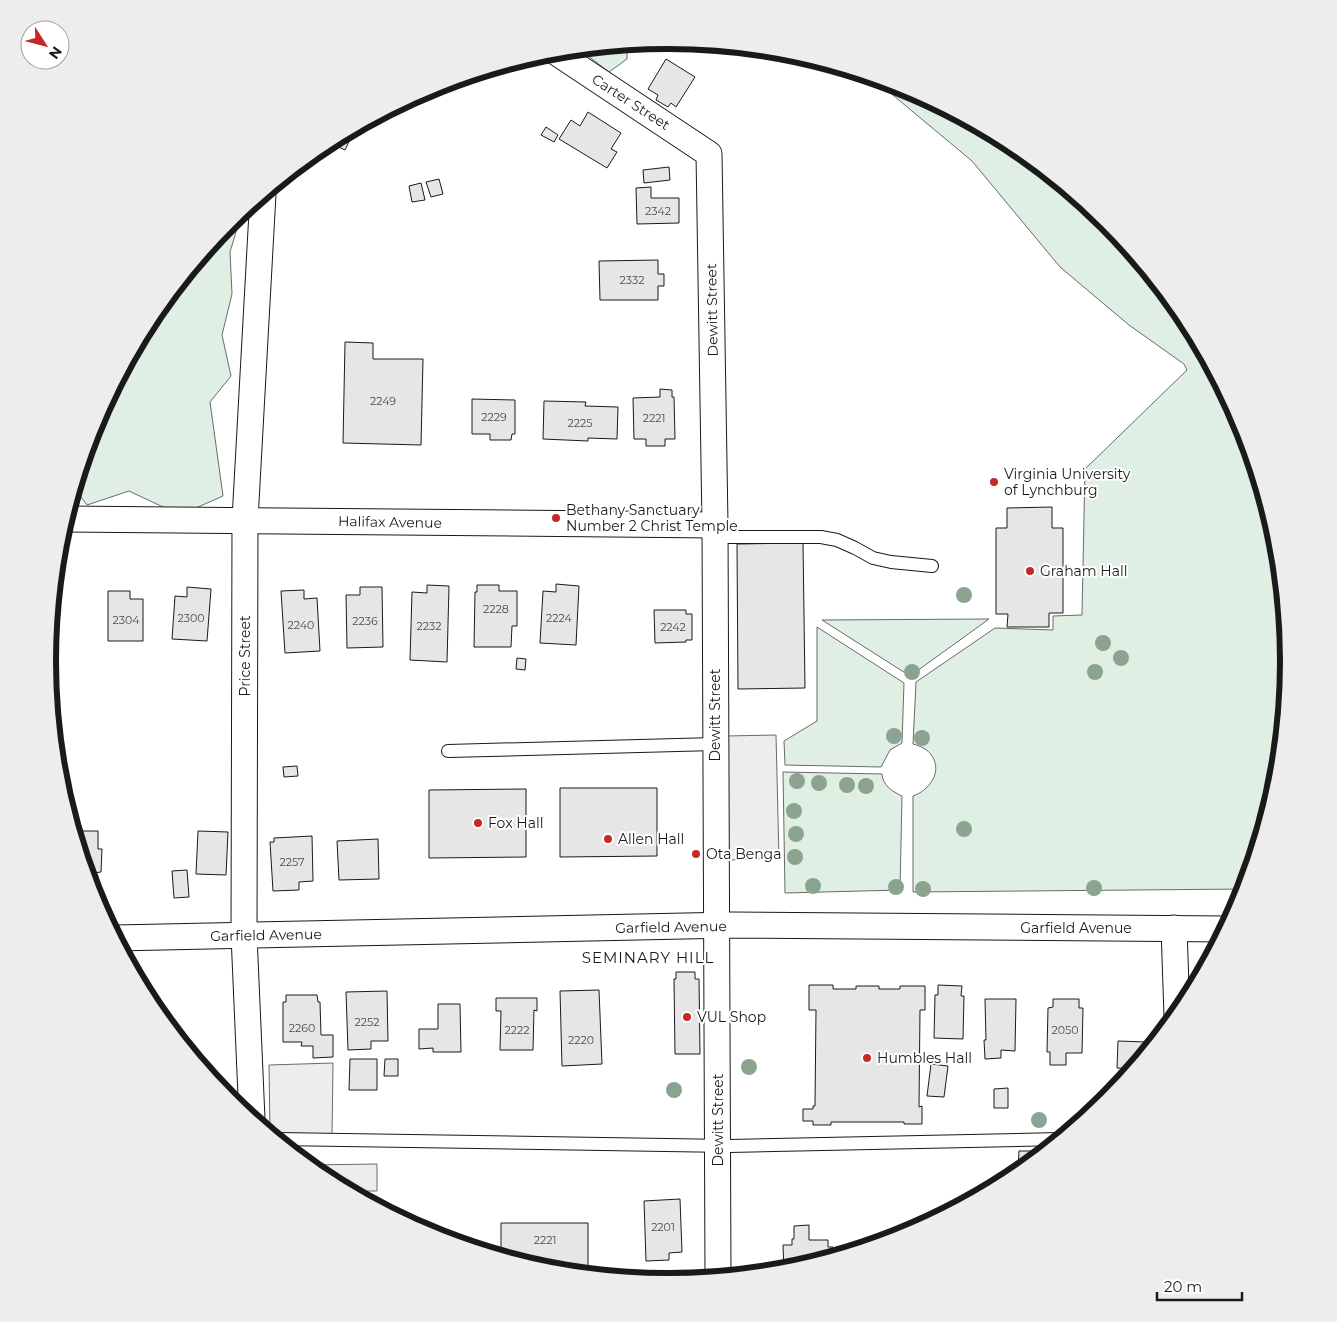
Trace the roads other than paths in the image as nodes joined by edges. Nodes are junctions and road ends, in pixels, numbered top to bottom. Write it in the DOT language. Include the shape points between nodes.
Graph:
graph roads {
  1 [pos="565,58"];
  2 [pos="709,154"];
  3 [pos="262,203"];
  4 [pos="73,520"];
  5 [pos="245,520"];
  6 [pos="715,531"];
  7 [pos="932,566"];
  8 [pos="715,744"];
  9 [pos="448,751"];
  10 [pos="718,926"];
  11 [pos="1174,928"];
  12 [pos="1219,929"];
  13 [pos="244,935"];
  14 [pos="122,938"];
  15 [pos="1177,1003"];
  16 [pos="252,1108"];
  17 [pos="287,1139"];
  18 [pos="1050,1139"];
  19 [pos="718,1146"];
  20 [pos="718,1271"];
  1 -- 2 [label="street, Carter Street"];
  2 -- 6 [label="street, Dewitt Street"];
  3 -- 5 [label="street, Price Street"];
  4 -- 5 [label="street, Halifax Avenue"];
  5 -- 6 [label="street, Halifax Avenue"];
  5 -- 13 [label="street, Price Street"];
  6 -- 7 [label="lane" via="821,537 837,540 873,558"];
  6 -- 8 [label="street, Dewitt Street"];
  8 -- 9 [label="lane"];
  8 -- 10 [label="street, Dewitt Street"];
  10 -- 11 [label="street, Garfield Avenue"];
  10 -- 13 [label="street, Garfield Avenue"];
  10 -- 19 [label="street, Dewitt Street"];
  11 -- 12 [label="street, Garfield Avenue"];
  11 -- 15 [label="street"];
  13 -- 14 [label="street, Garfield Avenue"];
  13 -- 16 [label="street, Price Street"];
  17 -- 19 [label="lane"];
  18 -- 19 [label="lane"];
  19 -- 20 [label="street, Dewitt Street"];
}
